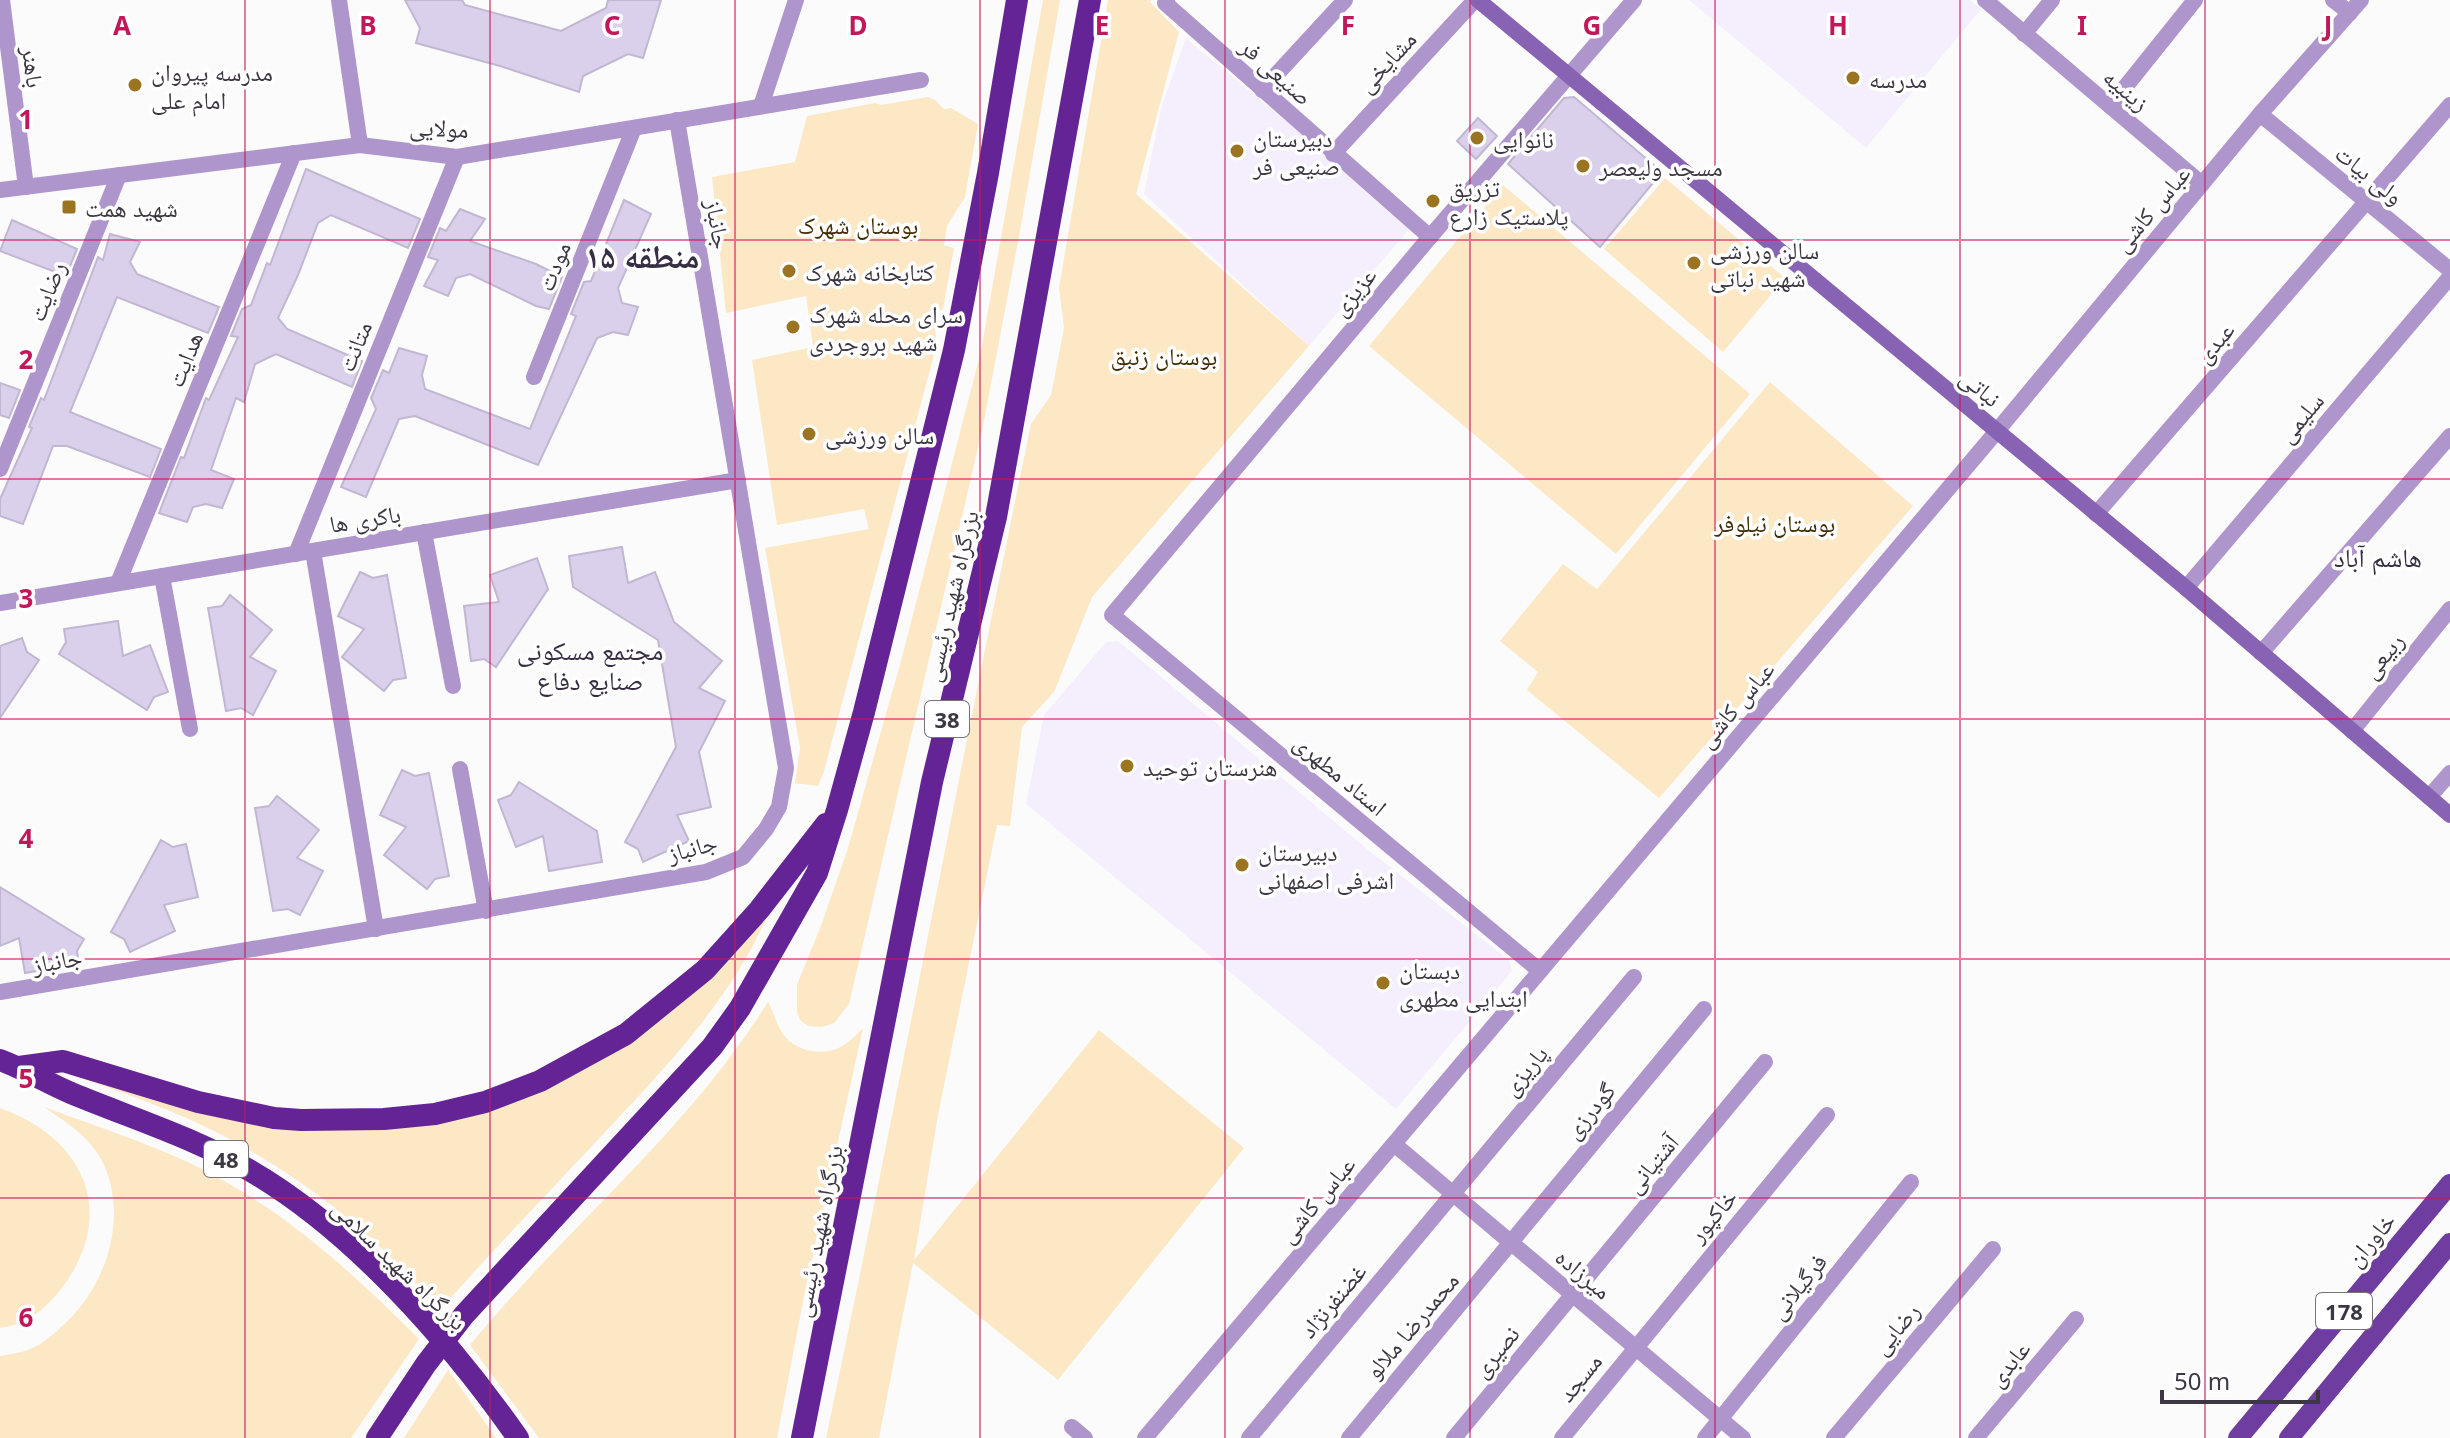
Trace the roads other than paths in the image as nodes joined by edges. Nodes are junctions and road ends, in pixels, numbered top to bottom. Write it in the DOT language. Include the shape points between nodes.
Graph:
graph roads {
  1 [pos="2,0"];
  2 [pos="339,0"];
  3 [pos="796,0"];
  4 [pos="1017,0"];
  5 [pos="1090,0"];
  6 [pos="1345,0"];
  7 [pos="1476,0"];
  8 [pos="1634,0"];
  9 [pos="1985,0"];
  10 [pos="2052,0"];
  11 [pos="2195,0"];
  12 [pos="2333,0"];
  13 [pos="1166,1"];
  14 [pos="2355,7"];
  15 [pos="2024,34"];
  16 [pos="1570,76"];
  17 [pos="921,80"];
  18 [pos="1262,90"];
  19 [pos="2450,105"];
  20 [pos="761,106"];
  21 [pos="2110,106"];
  22 [pos="2260,114"];
  23 [pos="677,120"];
  24 [pos="634,128"];
  25 [pos="360,145"];
  26 [pos="294,153"];
  27 [pos="1333,154"];
  28 [pos="457,157"];
  29 [pos="119,175"];
  30 [pos="2202,184"];
  31 [pos="26,187"];
  32 [pos="0,190"];
  33 [pos="2367,202"];
  34 [pos="1430,237"];
  35 [pos="2450,270"];
  36 [pos="2450,277"];
  37 [pos="534,377"];
  38 [pos="1997,431"];
  39 [pos="2450,436"];
  40 [pos="0,469"];
  41 [pos="738,480"];
  42 [pos="2096,514"];
  43 [pos="424,532"];
  44 [pos="304,552"];
  45 [pos="162,576"];
  46 [pos="118,583"];
  47 [pos="2186,588"];
  48 [pos="0,603"];
  49 [pos="2450,609"];
  50 [pos="1112,615"];
  51 [pos="2261,653"];
  52 [pos="453,686"];
  53 [pos="190,729"];
  54 [pos="2352,731"];
  55 [pos="460,769"];
  56 [pos="2450,773"];
  57 [pos="2429,797"];
  58 [pos="837,810"];
  59 [pos="2450,815"];
  60 [pos="486,911"];
  61 [pos="376,929"];
  62 [pos="1540,971"];
  63 [pos="1634,977"];
  64 [pos="0,992"];
  65 [pos="1704,1009"];
  66 [pos="1765,1062"];
  67 [pos="10,1063"];
  68 [pos="1827,1115"];
  69 [pos="1394,1144"];
  70 [pos="1911,1182"];
  71 [pos="2450,1184"];
  72 [pos="1452,1193"];
  73 [pos="1510,1242"];
  74 [pos="2450,1243"];
  75 [pos="1993,1249"];
  76 [pos="1573,1295"];
  77 [pos="2076,1319"];
  78 [pos="1634,1347"];
  79 [pos="1721,1420"];
  80 [pos="377,1438"];
  81 [pos="518,1438"];
  82 [pos="802,1438"];
  83 [pos="1145,1438"];
  84 [pos="1249,1438"];
  85 [pos="1349,1438"];
  86 [pos="1454,1438"];
  87 [pos="1562,1438"];
  88 [pos="1705,1438"];
  89 [pos="1743,1438"];
  90 [pos="1834,1438"];
  91 [pos="1976,1438"];
  92 [pos="2238,1438"];
  93 [pos="2289,1438"];
  1 -- 31 [label="street, باهنر"];
  2 -- 25 [label="street"];
  3 -- 20 [label="street"];
  4 -- 58 [label="highway" via="954,350"];
  5 -- 82 [label="highway, بزرگراه شهید رئیسی / 38" via="996,517 932,782"];
  6 -- 18 [label="street"];
  7 -- 16 [label="main road, نباتی"];
  7 -- 27 [label="street, مشایخی"];
  8 -- 16 [label="street, عزیزی"];
  9 -- 15 [label="street, زینبیه"];
  10 -- 15 [label="street"];
  11 -- 21 [label="street"];
  12 -- 14 [label="street"];
  13 -- 18 [label="street, صنیعی فر"];
  14 -- 22 [label="street, عباس کاشی"];
  15 -- 21 [label="street, زینبیه"];
  16 -- 34 [label="street, عزیزی"];
  16 -- 38 [label="main road, نباتی"];
  17 -- 20 [label="street, مولايی"];
  18 -- 27 [label="street, صنیعی فر"];
  19 -- 33 [label="street, عبدی"];
  20 -- 23 [label="street, مولايی"];
  21 -- 30 [label="street, زینبیه"];
  22 -- 30 [label="street, عباس کاشی"];
  22 -- 33 [label="street, ولی بیات"];
  23 -- 24 [label="street, مولايی"];
  23 -- 41 [label="street, جانباز"];
  24 -- 28 [label="street, مولايی"];
  24 -- 37 [label="street, مودت"];
  25 -- 26 [label="street, مولايی"];
  25 -- 28 [label="street, مولايی"];
  26 -- 29 [label="street, مولايی"];
  26 -- 46 [label="street, هدایت"];
  27 -- 34 [label="street, صنیعی فر"];
  28 -- 44 [label="street, متانت"];
  29 -- 31 [label="street, مولايی"];
  29 -- 40 [label="street, رضایت"];
  30 -- 38 [label="street, عباس کاشی"];
  31 -- 32 [label="street, مولايی"];
  33 -- 35 [label="street, ولی بیات"];
  33 -- 42 [label="street, عبدی"];
  34 -- 50 [label="street, عزیزی"];
  36 -- 47 [label="street, سلیمی"];
  38 -- 42 [label="main road, نباتی"];
  38 -- 62 [label="street, عباس کاشی"];
  39 -- 51 [label="street"];
  41 -- 43 [label="street, باکری ها"];
  41 -- 60 [label="street, جانباز" via="786,768 779,807 743,857 706,872"];
  42 -- 47 [label="main road, نباتی"];
  43 -- 44 [label="street, باکری ها"];
  43 -- 52 [label="street"];
  44 -- 45 [label="street, باکری ها"];
  44 -- 61 [label="street"];
  45 -- 46 [label="street, باکری ها"];
  45 -- 53 [label="street"];
  46 -- 48 [label="street, باکری ها"];
  47 -- 51 [label="main road, نباتی"];
  49 -- 54 [label="street, ربیعی"];
  50 -- 62 [label="street, استاد مطهری"];
  51 -- 54 [label="main road, نباتی"];
  54 -- 57 [label="main road, نباتی"];
  55 -- 60 [label="street"];
  56 -- 57 [label="street"];
  57 -- 59 [label="main road, نباتی"];
  58 -- 67 [label="highway" via="705,970 626,1034 540,1081 485,1102 384,1119 274,1118 198,1102 63,1061"];
  58 -- 80 [label="highway" via="817,873 712,1047 464,1315"];
  60 -- 61 [label="street, جانباز"];
  61 -- 64 [label="street, جانباز"];
  62 -- 69 [label="street, عباس کاشی"];
  63 -- 72 [label="street, پاریزی"];
  65 -- 73 [label="street, گودرزی"];
  66 -- 76 [label="street, آشتیانی"];
  67 -- 81 [label="highway, بزرگراه شهید سلامی / 48" via="250,1170 307,1210 358,1253 462,1361"];
  68 -- 78 [label="street, خاکپور"];
  69 -- 72 [label="street, میرزاده"];
  69 -- 83 [label="street, عباس کاشی"];
  70 -- 79 [label="street, فرگیلانی"];
  71 -- 92 [label="main road, خاوران / 178"];
  72 -- 73 [label="street, میرزاده"];
  72 -- 84 [label="street, غضنفرنژاد"];
  73 -- 76 [label="street, میرزاده"];
  73 -- 85 [label="street, محمدرضا ملالو"];
  74 -- 93 [label="main road, 178"];
  75 -- 90 [label="street, رضایی"];
  76 -- 78 [label="street, میرزاده"];
  76 -- 86 [label="street, نصیری"];
  77 -- 91 [label="street, عابدی"];
  78 -- 79 [label="street, میرزاده"];
  78 -- 87 [label="street, مسجد"];
  79 -- 88 [label="street, فرگیلانی"];
  79 -- 89 [label="street, میرزاده"];
}
